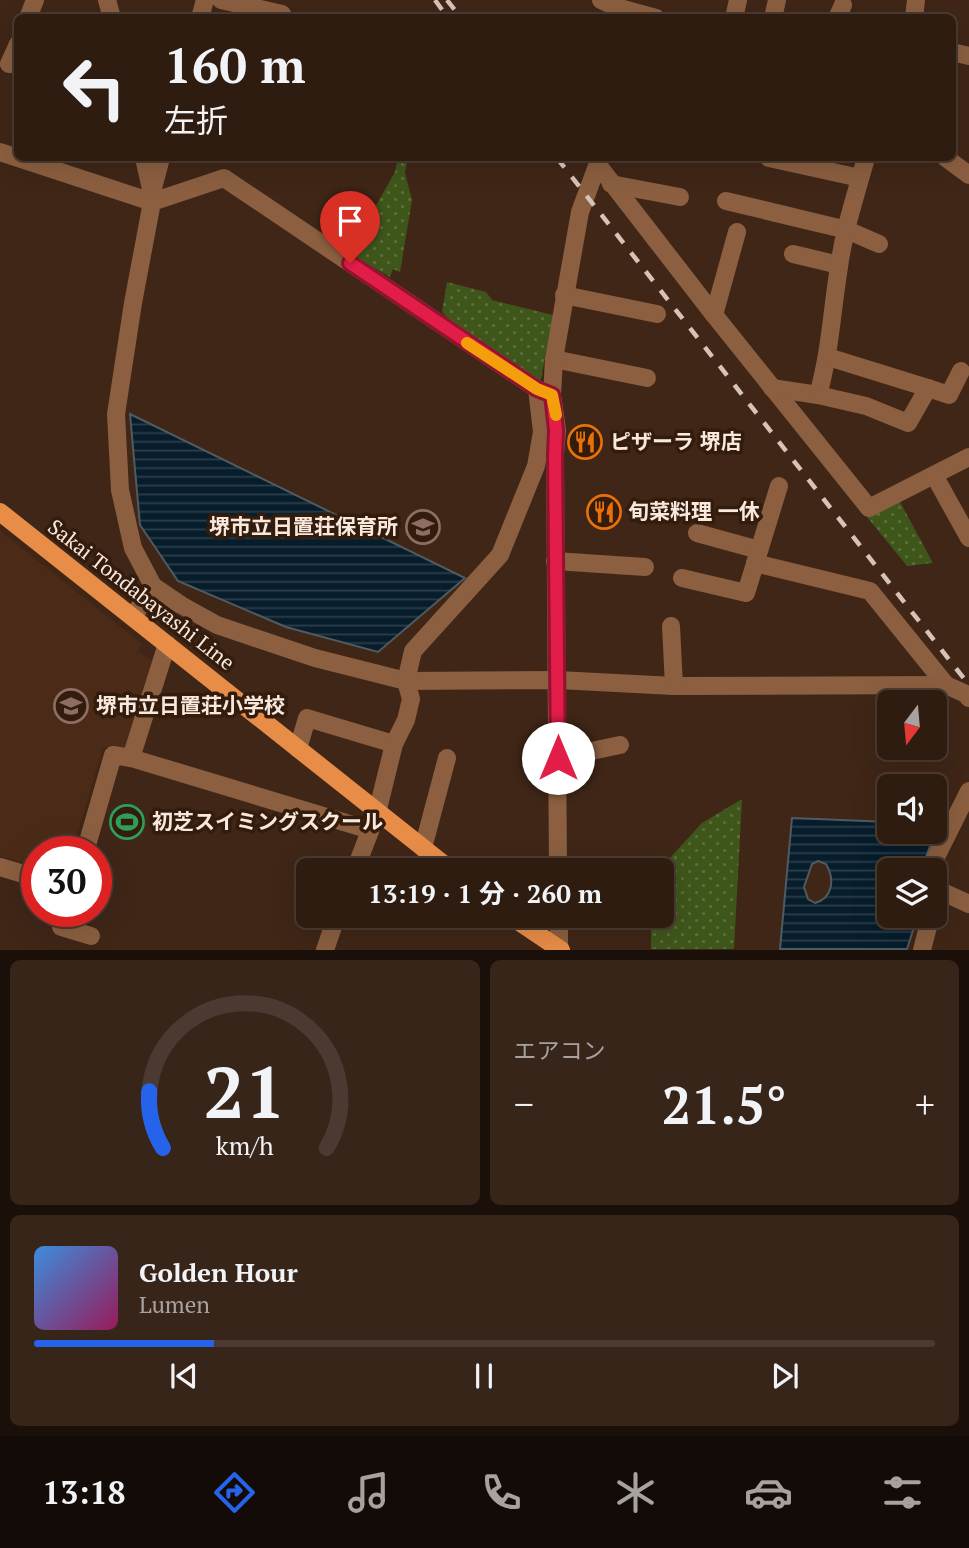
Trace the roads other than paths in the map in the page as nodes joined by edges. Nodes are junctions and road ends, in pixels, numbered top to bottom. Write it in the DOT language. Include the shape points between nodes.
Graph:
graph roads {
  1 [pos="221,0"];
  2 [pos="611,8"];
  3 [pos="282,14"];
  4 [pos="638,14"];
  5 [pos="14,53"];
  6 [pos="9,64"];
  7 [pos="30,161"];
  8 [pos="145,161"];
  9 [pos="160,161"];
  10 [pos="599,161"];
  11 [pos="783,161"];
  12 [pos="865,161"];
  13 [pos="950,161"];
  14 [pos="969,175"];
  15 [pos="860,178"];
  16 [pos="611,184"];
  17 [pos="152,197"];
  18 [pos="680,197"];
  19 [pos="726,201"];
  20 [pos="846,230"];
  21 [pos="737,232"];
  22 [pos="879,244"];
  23 [pos="793,254"];
  24 [pos="839,265"];
  25 [pos="564,295"];
  26 [pos="657,314"];
  27 [pos="714,315"];
  28 [pos="828,357"];
  29 [pos="554,359"];
  30 [pos="961,371"];
  31 [pos="647,378"];
  32 [pos="772,388"];
  33 [pos="928,388"];
  34 [pos="545,392"];
  35 [pos="818,395"];
  36 [pos="969,457"];
  37 [pos="934,475"];
  38 [pos="779,486"];
  39 [pos="0,512"];
  40 [pos="697,533"];
  41 [pos="969,538"];
  42 [pos="757,557"];
  43 [pos="555,561"];
  44 [pos="645,567"];
  45 [pos="682,578"];
  46 [pos="153,586"];
  47 [pos="132,617"];
  48 [pos="671,626"];
  49 [pos="167,644"];
  50 [pos="558,680"];
  51 [pos="406,681"];
  52 [pos="946,685"];
  53 [pos="674,686"];
  54 [pos="969,698"];
  55 [pos="394,744"];
  56 [pos="620,745"];
  57 [pos="298,749"];
  58 [pos="131,758"];
  59 [pos="447,758"];
  60 [pos="558,758"];
  61 [pos="969,791"];
  62 [pos="377,813"];
  63 [pos="957,825"];
  64 [pos="370,830"];
  65 [pos="90,836"];
  66 [pos="423,848"];
  67 [pos="360,858"];
  68 [pos="436,858"];
  69 [pos="558,858"];
  70 [pos="936,858"];
  71 [pos="0,867"];
  72 [pos="21,873"];
  73 [pos="947,896"];
  74 [pos="969,904"];
  75 [pos="333,928"];
  76 [pos="528,928"];
  77 [pos="559,928"];
  78 [pos="928,928"];
  79 [pos="560,949"];
  80 [pos="325,950"];
  81 [pos="922,950"];
  1 -- 3 [label="street"];
  2 -- 4 [label="street"];
  5 -- 6 [label="street"];
  7 -- 17 [label="street"];
  8 -- 17 [label="street"];
  9 -- 17 [label="street"];
  10 -- 16 [label="street"];
  10 -- 25 [label="street" via="580,212"];
  11 -- 15 [label="street"];
  12 -- 15 [label="street"];
  13 -- 14 [label="street"];
  15 -- 20 [label="street"];
  16 -- 18 [label="street"];
  16 -- 27 [label="street"];
  17 -- 34 [label="street" via="224,178"];
  17 -- 46 [label="street" via="116,414 120,490 133,548"];
  19 -- 20 [label="street"];
  20 -- 22 [label="street"];
  20 -- 24 [label="street"];
  21 -- 27 [label="street"];
  23 -- 24 [label="street"];
  24 -- 28 [label="street"];
  25 -- 26 [label="street"];
  25 -- 29 [label="street"];
  27 -- 32 [label="street"];
  28 -- 33 [label="street"];
  28 -- 35 [label="street"];
  29 -- 31 [label="street"];
  29 -- 34 [label="street"];
  30 -- 33 [label="street" via="949,395"];
  32 -- 35 [label="street"];
  32 -- 37 [label="street" via="869,508"];
  33 -- 35 [label="street" via="908,423 866,406"];
  34 -- 43 [label="street" via="556,430"];
  34 -- 51 [label="street" via="536,466 500,555 412,651"];
  36 -- 37 [label="street"];
  37 -- 41 [label="street"];
  38 -- 42 [label="street"];
  39 -- 47 [label="main road, Sakai Tondabayashi Line"];
  40 -- 42 [label="street"];
  42 -- 45 [label="street" via="746,593"];
  42 -- 52 [label="street" via="870,591"];
  43 -- 44 [label="street"];
  43 -- 50 [label="street"];
  46 -- 47 [label="street"];
  46 -- 51 [label="street" via="217,625"];
  47 -- 49 [label="main road, Sakai Tondabayashi Line"];
  48 -- 53 [label="street"];
  49 -- 57 [label="main road, Sakai Tondabayashi Line"];
  49 -- 58 [label="street"];
  50 -- 51 [label="street"];
  50 -- 53 [label="street"];
  50 -- 60 [label="street"];
  51 -- 55 [label="street" via="411,699"];
  52 -- 53 [label="street"];
  52 -- 54 [label="street"];
  55 -- 57 [label="street" via="307,718"];
  55 -- 62 [label="street"];
  56 -- 60 [label="street"];
  57 -- 62 [label="main road, Sakai Tondabayashi Line"];
  58 -- 64 [label="street"];
  58 -- 65 [label="street" via="113,755"];
  59 -- 66 [label="street"];
  60 -- 69 [label="street"];
  61 -- 63 [label="street"];
  62 -- 64 [label="street"];
  62 -- 66 [label="main road, Sakai Tondabayashi Line"];
  63 -- 70 [label="street"];
  64 -- 67 [label="street"];
  66 -- 68 [label="main road, Sakai Tondabayashi Line"];
  71 -- 72 [label="street"];
  73 -- 74 [label="street"];
  75 -- 80 [label="street"];
  76 -- 79 [label="main road"];
  77 -- 79 [label="street"];
  78 -- 81 [label="street"];
}
